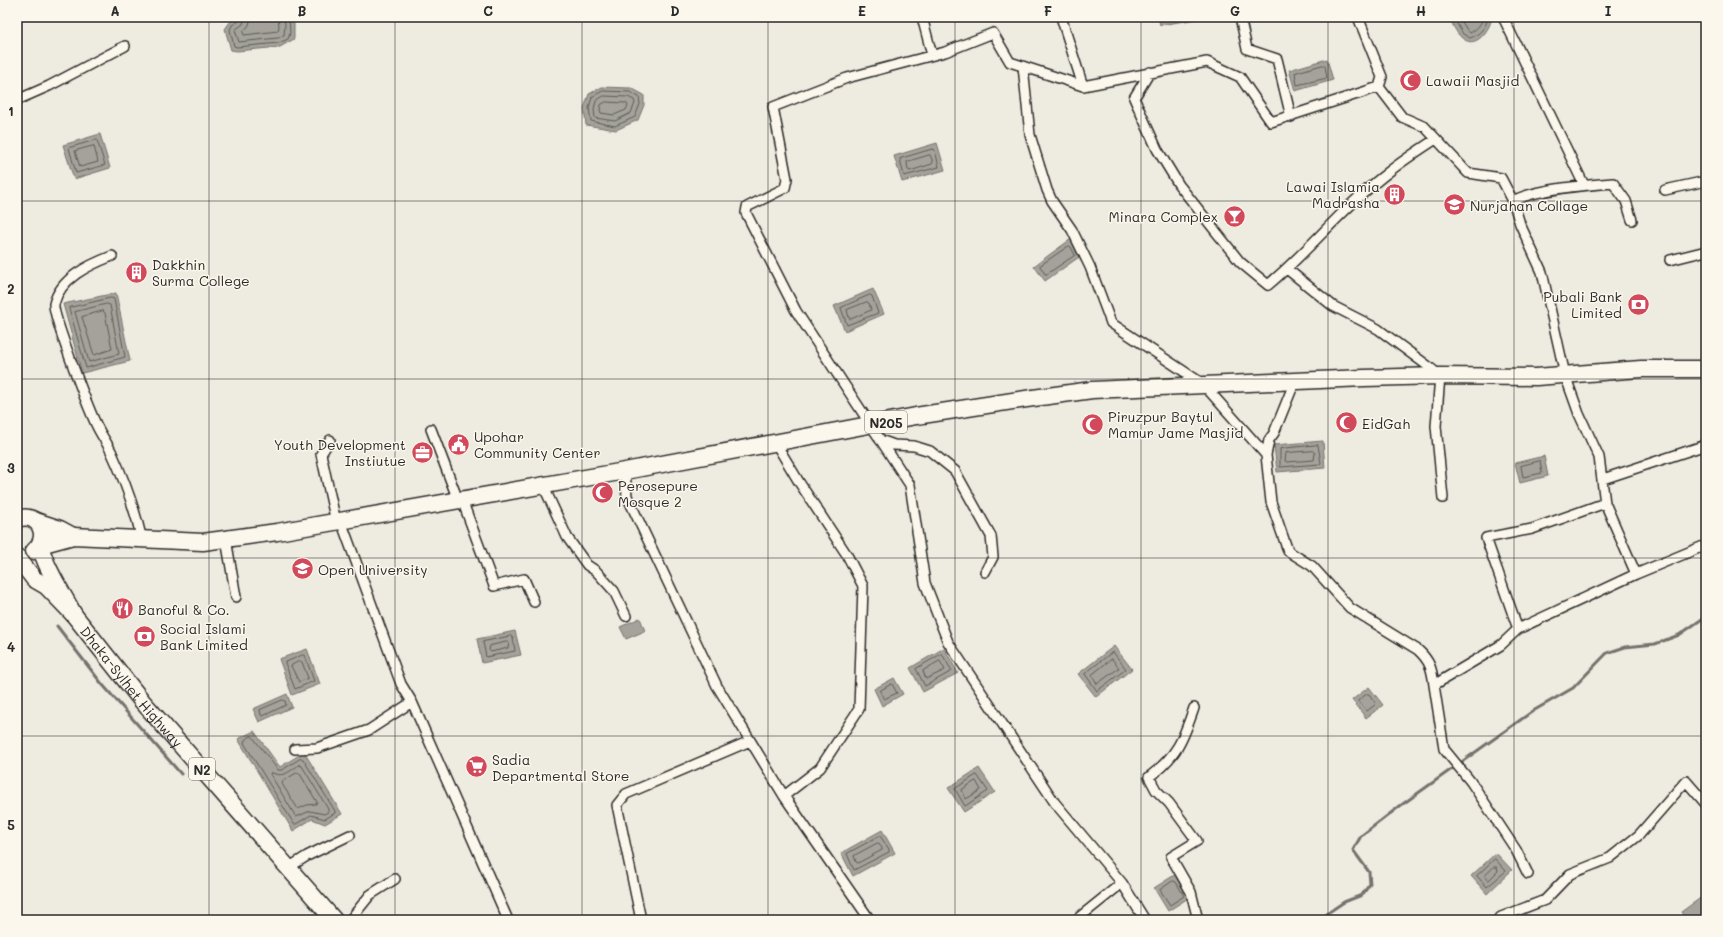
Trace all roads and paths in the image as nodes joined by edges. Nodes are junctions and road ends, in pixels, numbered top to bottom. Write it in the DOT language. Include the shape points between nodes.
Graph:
graph roads {
  1 [pos="922,17"];
  2 [pos="1061,17"];
  3 [pos="1240,17"];
  4 [pos="1358,17"];
  5 [pos="1502,17"];
  6 [pos="125,46"];
  7 [pos="932,55"];
  8 [pos="1023,66"];
  9 [pos="1150,72"];
  10 [pos="1082,86"];
  11 [pos="1379,87"];
  12 [pos="17,100"];
  13 [pos="1291,116"];
  14 [pos="1436,138"];
  15 [pos="1706,181"];
  16 [pos="1584,185"];
  17 [pos="1664,190"];
  18 [pos="1513,201"];
  19 [pos="1632,220"];
  20 [pos="1706,251"];
  21 [pos="112,256"];
  22 [pos="1670,260"];
  23 [pos="1287,269"];
  24 [pos="1706,369"];
  25 [pos="1565,375"];
  26 [pos="1440,376"];
  27 [pos="1295,381"];
  28 [pos="1203,384"];
  29 [pos="870,425"];
  30 [pos="432,429"];
  31 [pos="330,440"];
  32 [pos="880,440"];
  33 [pos="775,442"];
  34 [pos="1706,445"];
  35 [pos="1266,455"];
  36 [pos="625,471"];
  37 [pos="1603,479"];
  38 [pos="543,485"];
  39 [pos="1443,498"];
  40 [pos="460,500"];
  41 [pos="1605,503"];
  42 [pos="24,518"];
  43 [pos="339,522"];
  44 [pos="73,536"];
  45 [pos="226,539"];
  46 [pos="142,540"];
  47 [pos="1706,545"];
  48 [pos="41,550"];
  49 [pos="17,552"];
  50 [pos="17,557"];
  51 [pos="985,572"];
  52 [pos="1636,574"];
  53 [pos="236,597"];
  54 [pos="534,602"];
  55 [pos="74,615"];
  56 [pos="626,616"];
  57 [pos="1518,630"];
  58 [pos="1434,686"];
  59 [pos="412,702"];
  60 [pos="1194,708"];
  61 [pos="750,741"];
  62 [pos="295,749"];
  63 [pos="784,796"];
  64 [pos="1706,804"];
  65 [pos="350,835"];
  66 [pos="288,868"];
  67 [pos="1528,874"];
  68 [pos="395,879"];
  69 [pos="1122,884"];
  70 [pos="334,920"];
  71 [pos="350,920"];
  72 [pos="508,920"];
  73 [pos="641,920"];
  74 [pos="870,920"];
  75 [pos="1076,920"];
  76 [pos="1145,920"];
  77 [pos="1198,920"];
  78 [pos="1498,920"];
  1 -- 7 [label="street"];
  2 -- 10 [label="street"];
  3 -- 13 [label="street" via="1248,49 1277,58"];
  4 -- 11 [label="street" via="1382,77"];
  5 -- 16 [label="street"];
  6 -- 12 [label="street"];
  7 -- 8 [label="street" via="993,33 1010,62"];
  7 -- 29 [label="street" via="847,78 773,107 787,179 785,188 747,207 746,213 796,311"];
  8 -- 10 [label="street"];
  8 -- 28 [label="street" via="1030,135 1047,190 1072,230 1090,267 1110,323"];
  9 -- 10 [label="street"];
  9 -- 13 [label="street" via="1207,62 1240,77 1271,122"];
  9 -- 23 [label="street" via="1134,98 1157,149 1178,185 1240,262 1268,284"];
  11 -- 13 [label="street"];
  11 -- 14 [label="street" via="1402,117 1425,127"];
  14 -- 18 [label="street" via="1468,173 1501,178"];
  14 -- 23 [label="street" via="1385,174"];
  15 -- 17 [label="street"];
  16 -- 18 [label="street" via="1523,196"];
  16 -- 19 [label="street" via="1613,183 1626,201"];
  18 -- 25 [label="street" via="1520,224 1542,272"];
  20 -- 22 [label="street"];
  21 -- 46 [label="street" via="91,264 60,288 53,306 95,423 111,451 136,514"];
  23 -- 26 [label="street" via="1333,306 1378,330"];
  24 -- 25 [label="highway, N205" via="1641,369"];
  25 -- 26 [label="highway, N205"];
  25 -- 37 [label="street" via="1579,414 1599,457"];
  26 -- 27 [label="highway, N205"];
  26 -- 39 [label="street" via="1436,426"];
  27 -- 28 [label="highway, N205"];
  27 -- 35 [label="street" via="1269,440"];
  28 -- 29 [label="highway, N205" via="1092,390"];
  28 -- 35 [label="street"];
  29 -- 32 [label="street"];
  29 -- 33 [label="highway, N205"];
  30 -- 40 [label="street"];
  31 -- 43 [label="street" via="321,454"];
  32 -- 51 [label="street" via="930,451 955,471 991,536 993,557"];
  32 -- 69 [label="street" via="910,485 925,583 948,642 1055,803"];
  33 -- 36 [label="highway, N205"];
  33 -- 63 [label="street" via="847,555 863,586 860,709 820,768"];
  34 -- 37 [label="street"];
  35 -- 58 [label="street" via="1271,502 1288,551 1312,566 1350,608 1427,658"];
  36 -- 38 [label="highway, N205"];
  36 -- 61 [label="street" via="627,496 717,686"];
  37 -- 41 [label="street"];
  38 -- 40 [label="highway, N205"];
  38 -- 56 [label="street" via="567,538 587,565 614,591"];
  40 -- 43 [label="highway, N205"];
  40 -- 54 [label="street" via="494,586 524,580"];
  41 -- 52 [label="street"];
  41 -- 57 [label="street" via="1532,529 1486,538"];
  42 -- 44 [label="highway, N205" via="60,529"];
  42 -- 48 [label="highway" via="42,531"];
  43 -- 45 [label="highway, N205"];
  43 -- 59 [label="street" via="401,684"];
  44 -- 46 [label="highway, N205"];
  44 -- 48 [label="highway, N205"];
  45 -- 46 [label="highway, N205" via="203,542"];
  45 -- 53 [label="street"];
  47 -- 52 [label="street"];
  48 -- 49 [label="highway" via="28,554"];
  48 -- 55 [label="highway, N2" via="46,565"];
  50 -- 55 [label="highway, N2" via="34,579 46,586"];
  52 -- 57 [label="street"];
  55 -- 66 [label="highway, Dhaka-Sylhet Highway / N2" via="142,701"];
  57 -- 58 [label="street" via="1501,645"];
  58 -- 67 [label="street" via="1444,749 1516,850"];
  59 -- 62 [label="street" via="369,730 317,748"];
  59 -- 72 [label="street"];
  60 -- 77 [label="street" via="1176,753 1149,777 1156,790 1197,841 1171,857 1191,892"];
  61 -- 63 [label="street"];
  61 -- 73 [label="street" via="626,794 617,805"];
  63 -- 74 [label="street"];
  64 -- 78 [label="street" via="1686,781 1639,835 1610,858 1570,874 1545,900"];
  65 -- 66 [label="street"];
  66 -- 70 [label="highway, Dhaka-Sylhet Highway / N2"];
  68 -- 71 [label="street" via="370,895"];
  69 -- 75 [label="street"];
  69 -- 76 [label="street"];
}
